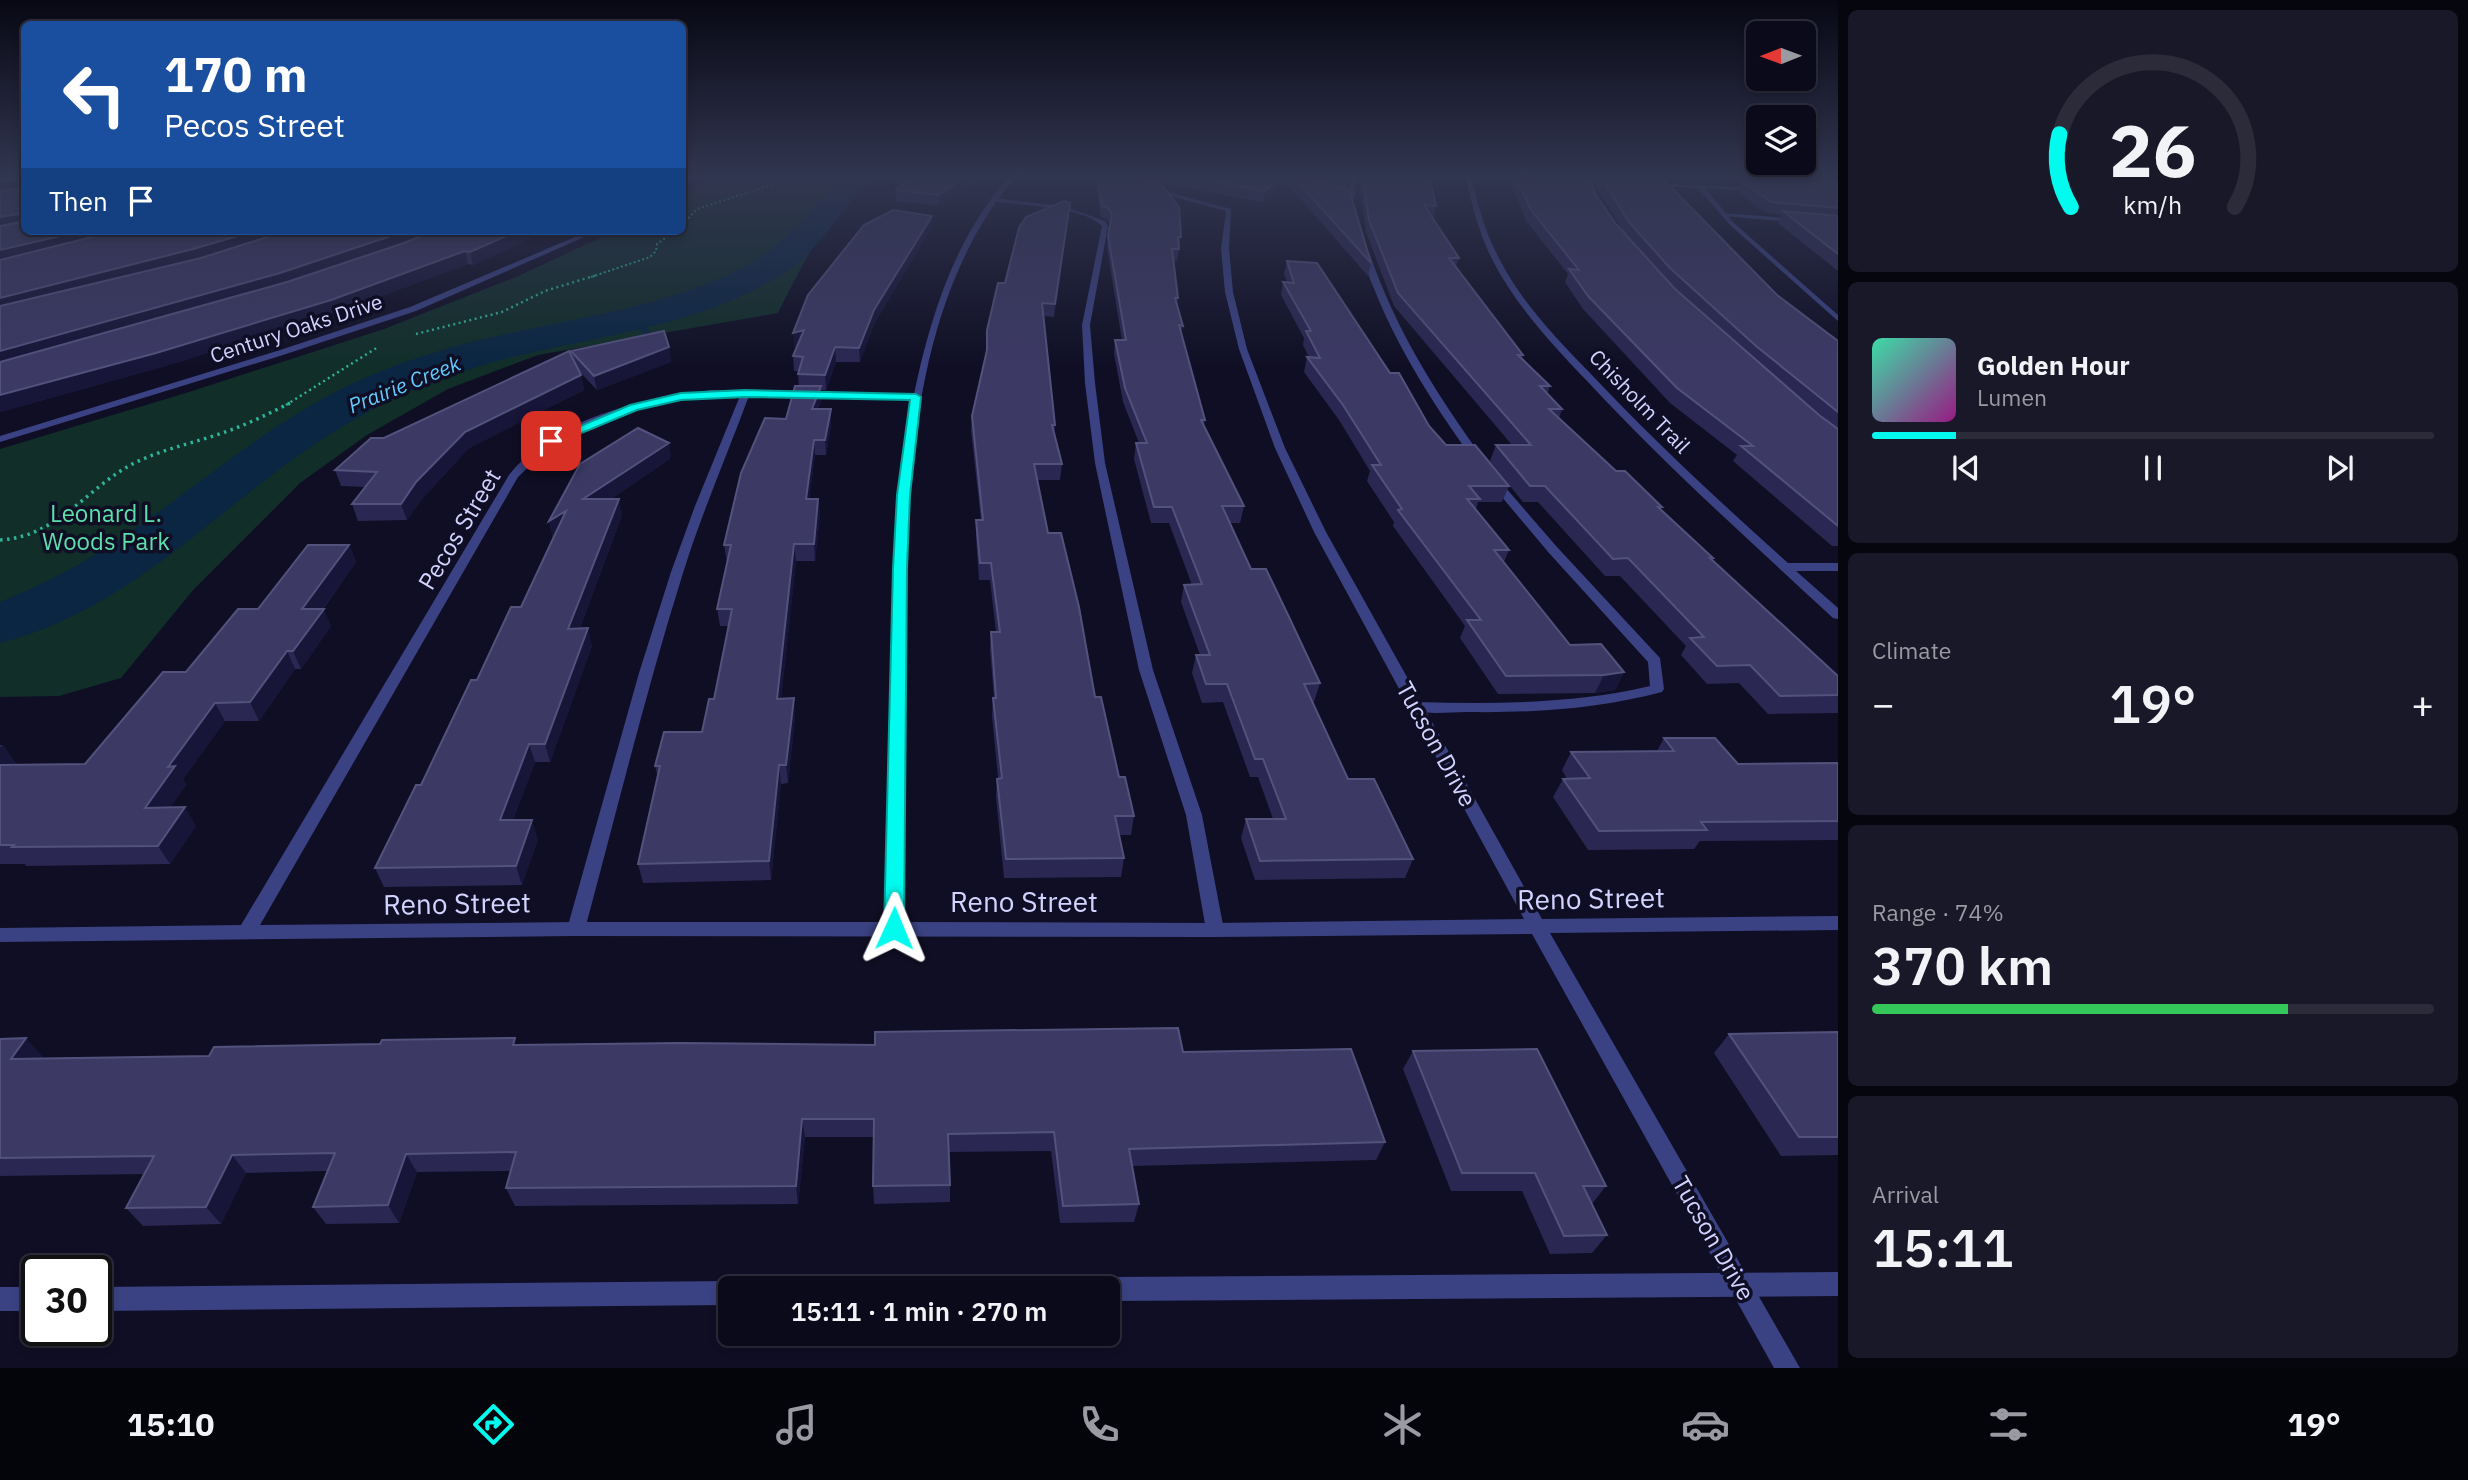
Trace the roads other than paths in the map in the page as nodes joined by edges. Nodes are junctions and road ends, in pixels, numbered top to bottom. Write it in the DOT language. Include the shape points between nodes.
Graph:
graph roads {
  1 [pos="577,239"];
  2 [pos="971,239"];
  3 [pos="1103,239"];
  4 [pos="1226,239"];
  5 [pos="1361,239"];
  6 [pos="1487,239"];
  7 [pos="1751,239"];
  8 [pos="1838,319"];
  9 [pos="745,393"];
  10 [pos="916,397"];
  11 [pos="0,439"];
  12 [pos="1786,567"];
  13 [pos="1838,567"];
  14 [pos="1838,615"];
  15 [pos="1417,707"];
  16 [pos="1838,923"];
  17 [pos="1537,926"];
  18 [pos="894,928"];
  19 [pos="576,929"];
  20 [pos="1215,930"];
  21 [pos="246,933"];
  22 [pos="0,935"];
  23 [pos="1740,1284"];
  24 [pos="1838,1284"];
  25 [pos="1120,1290"];
  26 [pos="718,1293"];
  27 [pos="112,1298"];
  28 [pos="0,1299"];
  29 [pos="21,1299"];
  30 [pos="1788,1368"];
  1 -- 11 [label="street, Century Oaks Drive" via="413,309"];
  2 -- 10 [label="street" via="945,292"];
  3 -- 20 [label="street" via="1086,325 1100,463 1146,670 1194,815"];
  4 -- 15 [label="street, Tucson Drive" via="1229,292 1243,349 1280,448 1320,532"];
  5 -- 15 [label="street" via="1406,354 1449,421 1509,500 1655,661 1657,689 1623,699"];
  6 -- 12 [label="street, Chisholm Trail" via="1509,282 1612,404"];
  7 -- 8 [label="street"];
  9 -- 10 [label="street, Pecos Street"];
  9 -- 19 [label="street" via="695,521 654,651"];
  9 -- 21 [label="street, Pecos Street" via="681,397 634,408 576,429 528,458"];
  10 -- 18 [label="street" via="900,568"];
  12 -- 13 [label="street"];
  12 -- 14 [label="street, Chisholm Trail"];
  15 -- 17 [label="street, Tucson Drive"];
  16 -- 17 [label="street, Reno Street"];
  17 -- 20 [label="street, Reno Street"];
  17 -- 23 [label="street, Tucson Drive"];
  18 -- 19 [label="street, Reno Street"];
  18 -- 20 [label="street, Reno Street"];
  19 -- 21 [label="street, Reno Street"];
  21 -- 22 [label="street, Reno Street"];
  23 -- 24 [label="street"];
  23 -- 25 [label="street"];
  23 -- 30 [label="street, Tucson Drive"];
  26 -- 27 [label="street"];
  28 -- 29 [label="street"];
}
